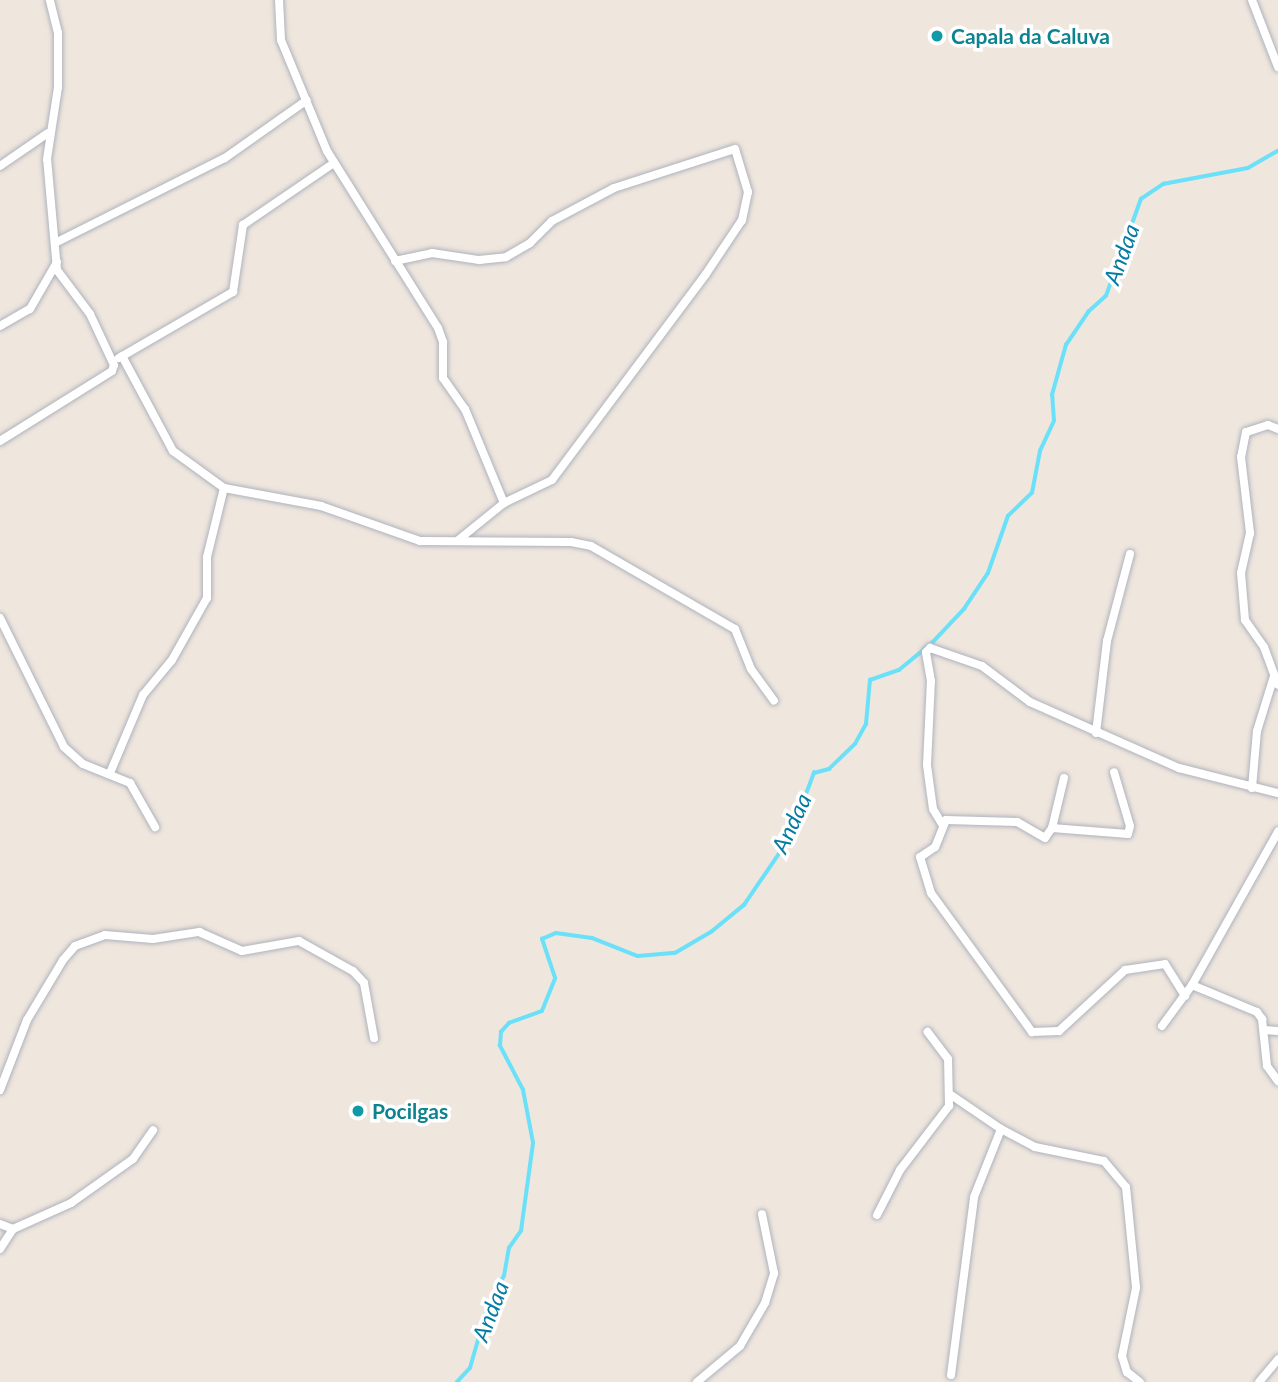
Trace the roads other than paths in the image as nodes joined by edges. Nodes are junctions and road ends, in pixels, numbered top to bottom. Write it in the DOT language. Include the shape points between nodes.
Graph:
graph roads {
  1 [pos="50,0"];
  2 [pos="279,0"];
  3 [pos="1252,0"];
  4 [pos="1274,47"];
  5 [pos="1278,67"];
  6 [pos="307,100"];
  7 [pos="48,133"];
  8 [pos="334,163"];
  9 [pos="0,166"];
  10 [pos="55,243"];
  11 [pos="395,261"];
  12 [pos="57,262"];
  13 [pos="0,327"];
  14 [pos="122,356"];
  15 [pos="114,361"];
  16 [pos="1278,429"];
  17 [pos="0,442"];
  18 [pos="224,488"];
  19 [pos="504,503"];
  20 [pos="457,541"];
  21 [pos="1130,554"];
  22 [pos="0,618"];
  23 [pos="1274,676"];
  24 [pos="1278,685"];
  25 [pos="774,701"];
  26 [pos="1096,733"];
  27 [pos="1114,772"];
  28 [pos="110,773"];
  29 [pos="1064,778"];
  30 [pos="1252,788"];
  31 [pos="1278,793"];
  32 [pos="942,824"];
  33 [pos="155,827"];
  34 [pos="1052,828"];
  35 [pos="1278,832"];
  36 [pos="1274,846"];
  37 [pos="1192,985"];
  38 [pos="1185,996"];
  39 [pos="1161,1026"];
  40 [pos="1264,1030"];
  41 [pos="1278,1031"];
  42 [pos="928,1032"];
  43 [pos="374,1038"];
  44 [pos="1278,1081"];
  45 [pos="0,1090"];
  46 [pos="951,1095"];
  47 [pos="1001,1129"];
  48 [pos="153,1130"];
  49 [pos="762,1214"];
  50 [pos="877,1215"];
  51 [pos="0,1224"];
  52 [pos="13,1228"];
  53 [pos="0,1249"];
  54 [pos="1278,1359"];
  55 [pos="951,1376"];
  56 [pos="697,1382"];
  57 [pos="1140,1382"];
  58 [pos="1259,1382"];
  1 -- 7 [label="street" via="58,33 58,87"];
  2 -- 6 [label="street" via="281,40"];
  3 -- 4 [label="street"];
  4 -- 5 [label="street"];
  6 -- 8 [label="street"];
  6 -- 10 [label="street" via="225,158"];
  7 -- 9 [label="street"];
  7 -- 10 [label="street"];
  8 -- 11 [label="street"];
  8 -- 14 [label="street" via="243,225 233,292"];
  10 -- 12 [label="street"];
  11 -- 19 [label="street" via="438,328 443,342 443,378 465,409"];
  11 -- 19 [label="street" via="432,253 493,261 506,257 530,243 552,221 614,188 735,149 748,192 742,220 552,480"];
  12 -- 13 [label="street" via="30,309"];
  12 -- 15 [label="street" via="60,276 90,314"];
  14 -- 15 [label="street"];
  14 -- 18 [label="street" via="173,451"];
  15 -- 17 [label="street" via="112,371"];
  16 -- 23 [label="street" via="1268,425 1246,432 1241,457 1250,533 1241,572 1243,607 1245,620 1264,647"];
  18 -- 20 [label="street" via="321,506 407,539"];
  18 -- 28 [label="street" via="207,557 207,597 173,660 143,695"];
  19 -- 20 [label="street"];
  20 -- 25 [label="street" via="572,542 620,559 671,597 734,629 751,669"];
  21 -- 26 [label="street" via="1107,642"];
  22 -- 28 [label="street" via="64,747 83,764"];
  23 -- 24 [label="street"];
  23 -- 30 [label="street" via="1256,731"];
  26 -- 30 [label="street" via="1178,768"];
  26 -- 32 [label="street" via="1030,702 982,666 927,648 931,681 927,765 933,809"];
  27 -- 34 [label="street" via="1130,826 1128,834"];
  28 -- 33 [label="street" via="130,783"];
  29 -- 34 [label="street"];
  30 -- 31 [label="street"];
  32 -- 34 [label="street" via="951,818 1017,822 1045,838"];
  32 -- 38 [label="street" via="935,847 920,857 931,893 1032,1032 1059,1031 1125,970 1165,964"];
  35 -- 36 [label="street"];
  36 -- 37 [label="street"];
  37 -- 38 [label="street"];
  37 -- 40 [label="street" via="1256,1012"];
  38 -- 39 [label="street"];
  40 -- 41 [label="street"];
  40 -- 44 [label="street" via="1268,1066"];
  42 -- 46 [label="street" via="948,1059"];
  43 -- 45 [label="street" via="364,983 353,971 299,940 242,951 199,932 153,939 105,934 75,946 63,960 27,1020"];
  46 -- 47 [label="street"];
  46 -- 50 [label="street" via="943,1120 900,1170"];
  47 -- 55 [label="street" via="974,1197"];
  47 -- 57 [label="street" via="1035,1147 1104,1161 1126,1187 1136,1288 1122,1356 1127,1372"];
  48 -- 52 [label="street" via="134,1159 104,1181 71,1203"];
  49 -- 56 [label="street" via="774,1273 765,1303 740,1346"];
  51 -- 52 [label="street"];
  52 -- 53 [label="street"];
  54 -- 58 [label="street"];
}
